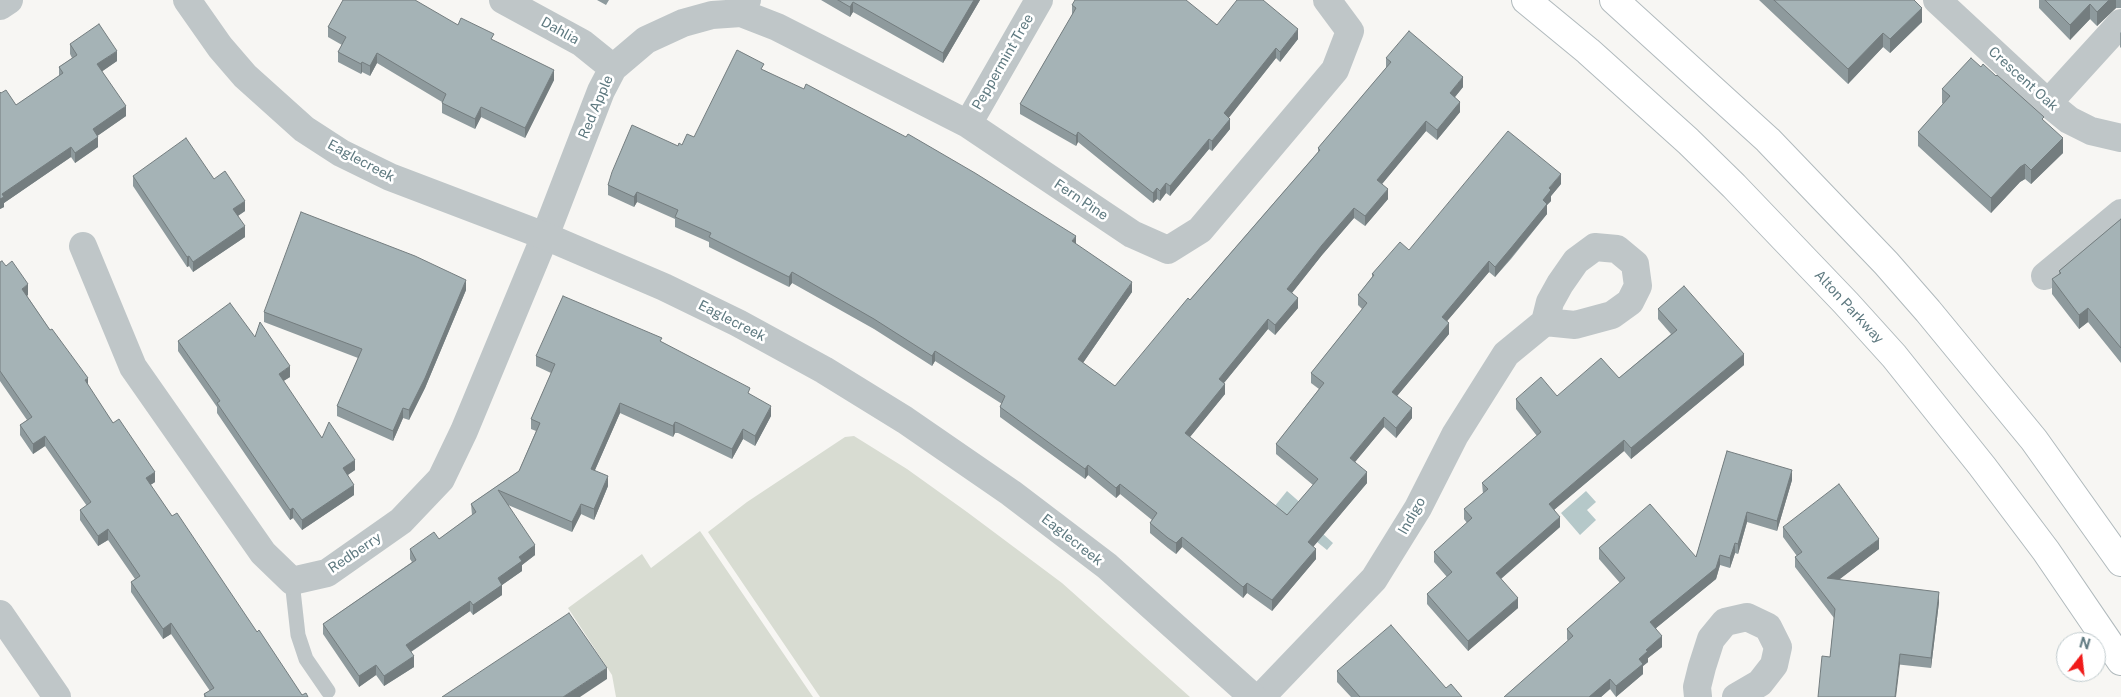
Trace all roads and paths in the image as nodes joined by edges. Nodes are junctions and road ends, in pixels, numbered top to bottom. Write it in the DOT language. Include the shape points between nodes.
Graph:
graph roads {
  1 [pos="9,0"];
  2 [pos="187,0"];
  3 [pos="503,0"];
  4 [pos="1039,0"];
  5 [pos="1327,0"];
  6 [pos="1526,0"];
  7 [pos="1614,0"];
  8 [pos="1937,0"];
  9 [pos="0,6"];
  10 [pos="744,6"];
  11 [pos="2121,23"];
  12 [pos="613,68"];
  13 [pos="2048,103"];
  14 [pos="968,124"];
  15 [pos="2121,138"];
  16 [pos="2121,213"];
  17 [pos="545,236"];
  18 [pos="83,246"];
  19 [pos="2045,276"];
  20 [pos="1545,322"];
  21 [pos="2121,562"];
  22 [pos="292,581"];
  23 [pos="0,614"];
  24 [pos="2121,661"];
  25 [pos="328,692"];
  26 [pos="57,697"];
  27 [pos="1253,697"];
  28 [pos="1261,697"];
  29 [pos="1698,697"];
  30 [pos="1736,697"];
  1 -- 9 [label="street"];
  2 -- 17 [label="street, Eaglecreek" via="245,76 319,139 390,177"];
  3 -- 12 [label="street, Dahlia" via="582,43"];
  4 -- 14 [label="street, Peppermint Tree"];
  5 -- 14 [label="street, Fern Pine" via="1350,31 1335,70 1200,230 1168,250 1132,234"];
  6 -- 24 [label="main road, Alton Parkway" via="1695,148 1858,316 1982,466 2046,551"];
  7 -- 21 [label="main road" via="1768,140 1892,270 2034,440"];
  8 -- 13 [label="street, Crescent Oak"];
  10 -- 12 [label="street, Red Apple" via="676,26 646,40"];
  10 -- 14 [label="street, Fern Pine" via="777,27"];
  11 -- 13 [label="street"];
  12 -- 17 [label="street, Red Apple"];
  13 -- 15 [label="street, Crescent Oak" via="2069,120 2091,131"];
  16 -- 19 [label="street"];
  17 -- 22 [label="street, Redberry" via="464,431 440,479 401,521 327,573"];
  17 -- 27 [label="street, Eaglecreek" via="738,323 824,370 913,425 1011,493 1106,566"];
  18 -- 22 [label="street" via="133,367 263,552"];
  20 -- 28 [label="street, Indigo" via="1506,354 1455,435 1418,508 1374,579"];
  22 -- 25 [label="lane" via="298,635 306,659"];
  23 -- 26 [label="street"];
  29 -- 30 [label="street" via="1697,687 1711,639 1725,622 1747,617 1768,627 1778,647 1774,666 1765,677"];
}
